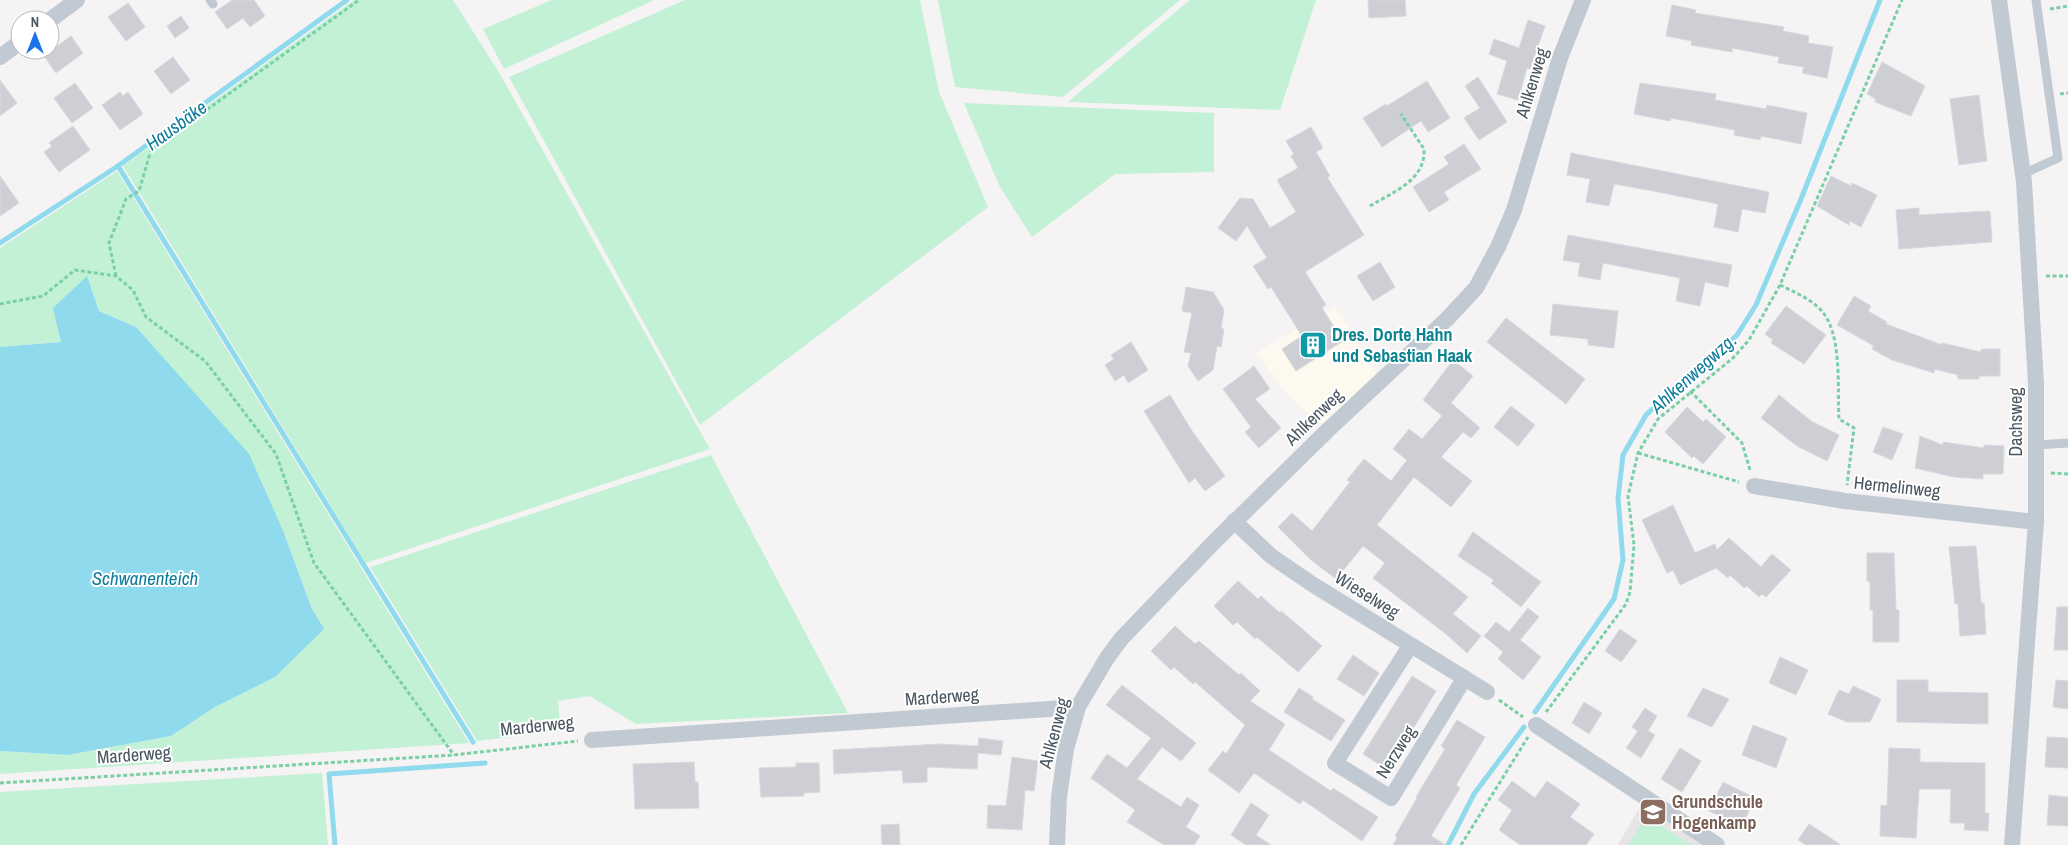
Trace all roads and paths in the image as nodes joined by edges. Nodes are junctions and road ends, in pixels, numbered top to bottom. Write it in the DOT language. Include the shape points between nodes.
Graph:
graph roads {
  1 [pos="77,0"];
  2 [pos="359,0"];
  3 [pos="1583,0"];
  4 [pos="1902,0"];
  5 [pos="1999,0"];
  6 [pos="2036,0"];
  7 [pos="2068,6"];
  8 [pos="2037,11"];
  9 [pos="60,13"];
  10 [pos="1401,114"];
  11 [pos="2023,174"];
  12 [pos="1370,206"];
  13 [pos="116,276"];
  14 [pos="2030,276"];
  15 [pos="2068,276"];
  16 [pos="1780,285"];
  17 [pos="0,304"];
  18 [pos="1690,391"];
  19 [pos="2068,443"];
  20 [pos="2036,444"];
  21 [pos="1638,453"];
  22 [pos="1754,486"];
  23 [pos="1845,501"];
  24 [pos="1234,522"];
  25 [pos="2036,522"];
  26 [pos="1410,646"];
  27 [pos="1464,679"];
  28 [pos="1487,692"];
  29 [pos="1078,707"];
  30 [pos="1536,725"];
  31 [pos="592,740"];
  32 [pos="454,755"];
  33 [pos="0,784"];
  34 [pos="1057,845"];
  35 [pos="1461,845"];
  36 [pos="1717,845"];
  37 [pos="2012,845"];
  1 -- 9 [label="street"];
  2 -- 13 [label="path" via="151,150 139,191 126,200 109,243"];
  3 -- 24 [label="street, Ahlkenweg" via="1560,58 1514,210 1476,288"];
  4 -- 16 [label="path"];
  5 -- 11 [label="street, Dachsweg"];
  6 -- 8 [label="lane"];
  7 -- 8 [label="path"];
  8 -- 11 [label="lane" via="2058,158"];
  10 -- 12 [label="path" via="1424,149 1421,168 1413,180"];
  11 -- 14 [label="street, Dachsweg"];
  13 -- 17 [label="path" via="75,270 43,296"];
  13 -- 32 [label="path" via="133,290 146,317 204,361 276,454 314,563"];
  14 -- 15 [label="path"];
  14 -- 20 [label="street, Dachsweg"];
  16 -- 18 [label="path" via="1749,340 1733,358"];
  16 -- 23 [label="path" via="1821,310 1835,335 1838,419 1854,428"];
  18 -- 21 [label="path" via="1658,419"];
  18 -- 22 [label="path" via="1742,443"];
  19 -- 20 [label="lane"];
  20 -- 25 [label="street, Dachsweg"];
  21 -- 22 [label="path"];
  21 -- 30 [label="path" via="1628,496 1634,545 1626,604"];
  22 -- 23 [label="street, Hermelinweg"];
  23 -- 25 [label="street, Hermelinweg"];
  24 -- 26 [label="street, Wieselweg" via="1270,556"];
  24 -- 29 [label="street, Ahlkenweg" via="1121,639"];
  25 -- 37 [label="street, Dachsweg"];
  26 -- 27 [label="street, Wieselweg"];
  26 -- 27 [label="street, Nerzweg" via="1335,763 1391,798"];
  27 -- 28 [label="street, Wieselweg"];
  29 -- 31 [label="street, Marderweg"];
  29 -- 34 [label="street, Ahlkenweg" via="1066,749"];
  30 -- 35 [label="path"];
  30 -- 36 [label="street"];
  31 -- 32 [label="path, Marderweg"];
  32 -- 33 [label="path, Marderweg"];
}
